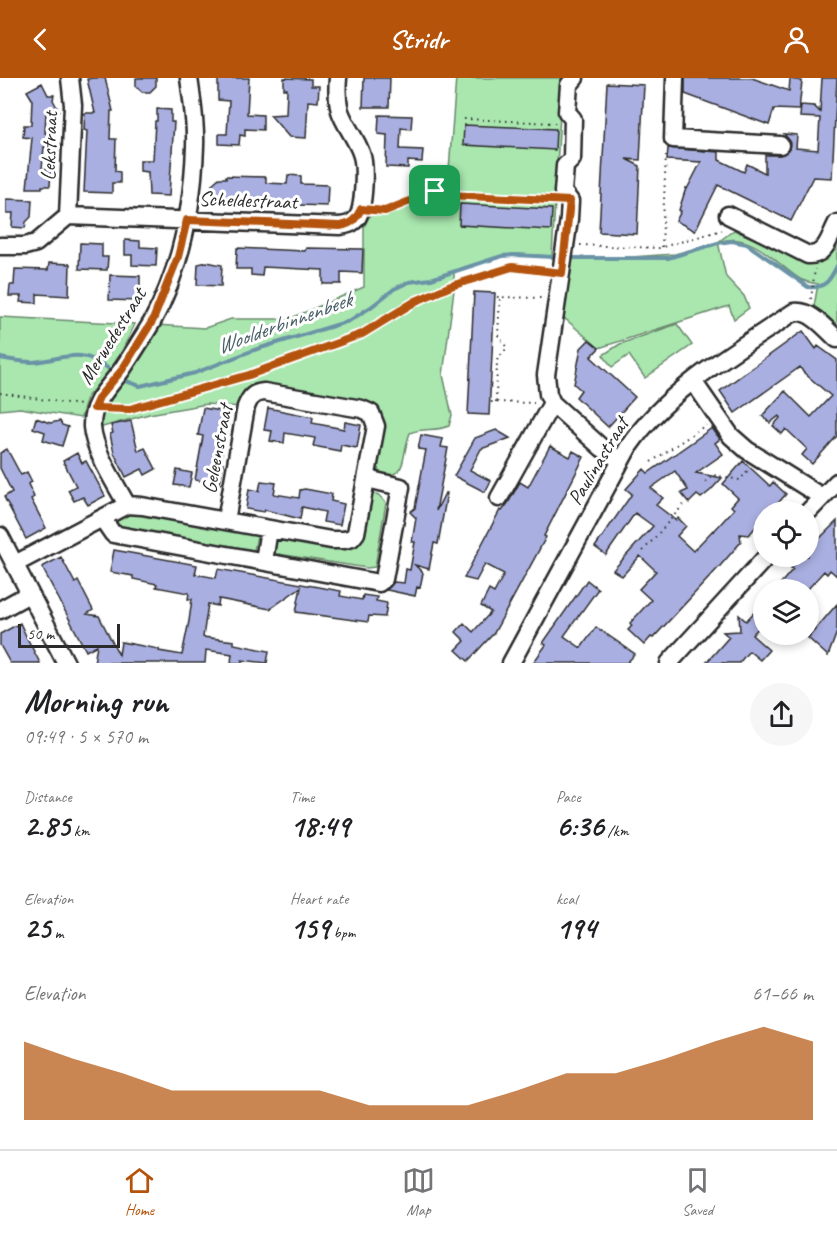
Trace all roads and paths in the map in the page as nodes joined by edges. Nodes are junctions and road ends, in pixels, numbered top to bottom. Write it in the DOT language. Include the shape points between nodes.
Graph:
graph roads {
  1 [pos="70,78"];
  2 [pos="189,78"];
  3 [pos="338,78"];
  4 [pos="575,78"];
  5 [pos="675,78"];
  6 [pos="567,112"];
  7 [pos="464,119"];
  8 [pos="673,139"];
  9 [pos="780,146"];
  10 [pos="570,201"];
  11 [pos="361,209"];
  12 [pos="728,215"];
  13 [pos="68,216"];
  14 [pos="187,220"];
  15 [pos="745,223"];
  16 [pos="837,223"];
  17 [pos="566,244"];
  18 [pos="0,246"];
  19 [pos="662,247"];
  20 [pos="562,273"];
  21 [pos="814,274"];
  22 [pos="812,293"];
  23 [pos="548,298"];
  24 [pos="837,339"];
  25 [pos="693,381"];
  26 [pos="0,393"];
  27 [pos="491,402"];
  28 [pos="496,402"];
  29 [pos="552,403"];
  30 [pos="94,408"];
  31 [pos="717,417"];
  32 [pos="758,457"];
  33 [pos="621,461"];
  34 [pos="651,462"];
  35 [pos="368,479"];
  36 [pos="705,482"];
  37 [pos="837,482"];
  38 [pos="822,497"];
  39 [pos="499,498"];
  40 [pos="818,501"];
  41 [pos="685,503"];
  42 [pos="127,506"];
  43 [pos="102,519"];
  44 [pos="226,521"];
  45 [pos="269,529"];
  46 [pos="0,536"];
  47 [pos="643,550"];
  48 [pos="264,561"];
  49 [pos="15,564"];
  50 [pos="757,567"];
  51 [pos="29,594"];
  52 [pos="0,610"];
  53 [pos="66,663"];
  54 [pos="511,663"];
  55 [pos="669,663"];
  1 -- 13 [label="street, Lekstraat" via="73,105"];
  2 -- 14 [label="street, Merwedestraat" via="195,145"];
  3 -- 11 [label="street" via="341,114 364,165"];
  4 -- 6 [label="street" via="569,85"];
  5 -- 8 [label="street"];
  6 -- 7 [label="path" via="557,111 556,123"];
  6 -- 10 [label="street" via="573,119 572,159 565,166 563,192"];
  8 -- 9 [label="street"];
  8 -- 19 [label="path" via="667,144"];
  10 -- 11 [label="path" via="448,195 435,191 385,211"];
  10 -- 17 [label="street"];
  11 -- 14 [label="street, Scheldestraat" via="350,224 340,226"];
  12 -- 15 [label="street"];
  13 -- 14 [label="street, Scheldestraat"];
  13 -- 18 [label="street" via="36,243"];
  14 -- 30 [label="street, Merwedestraat" via="178,257 153,320"];
  15 -- 16 [label="street" via="808,255 823,250"];
  15 -- 19 [label="path"];
  17 -- 19 [label="path"];
  17 -- 20 [label="street"];
  20 -- 29 [label="street" via="546,375"];
  20 -- 30 [label="path" via="512,267 451,286 416,301 362,334 249,375 130,409"];
  21 -- 22 [label="path"];
  23 -- 28 [label="path" via="498,297 496,335 507,348 495,360"];
  24 -- 25 [label="street, Paulinastraat" via="806,313 794,312"];
  25 -- 31 [label="street"];
  25 -- 33 [label="street, Paulinastraat" via="640,429"];
  26 -- 30 [label="path"];
  27 -- 28 [label="path"];
  28 -- 29 [label="path"];
  29 -- 33 [label="street"];
  29 -- 39 [label="street"];
  30 -- 42 [label="street, Merwedestraat" via="95,443"];
  31 -- 32 [label="street" via="731,436"];
  31 -- 34 [label="path"];
  32 -- 36 [label="path" via="741,480 713,475"];
  32 -- 38 [label="street"];
  33 -- 54 [label="street, Paulinastraat"];
  35 -- 44 [label="street, Geleenstraat" via="376,426 371,413 256,393 246,407"];
  35 -- 45 [label="street, Geleenstraat" via="356,533 351,538 331,540"];
  35 -- 48 [label="street" via="401,487 384,579 379,583"];
  37 -- 38 [label="street"];
  38 -- 40 [label="street"];
  41 -- 47 [label="path"];
  42 -- 43 [label="street"];
  42 -- 44 [label="street, Geleenstraat"];
  43 -- 48 [label="street" via="113,534"];
  43 -- 49 [label="street"];
  44 -- 45 [label="street, Geleenstraat"];
  45 -- 48 [label="street"];
  46 -- 49 [label="street"];
  49 -- 51 [label="street"];
  50 -- 55 [label="street"];
  51 -- 52 [label="street"];
  51 -- 53 [label="street"];
}
